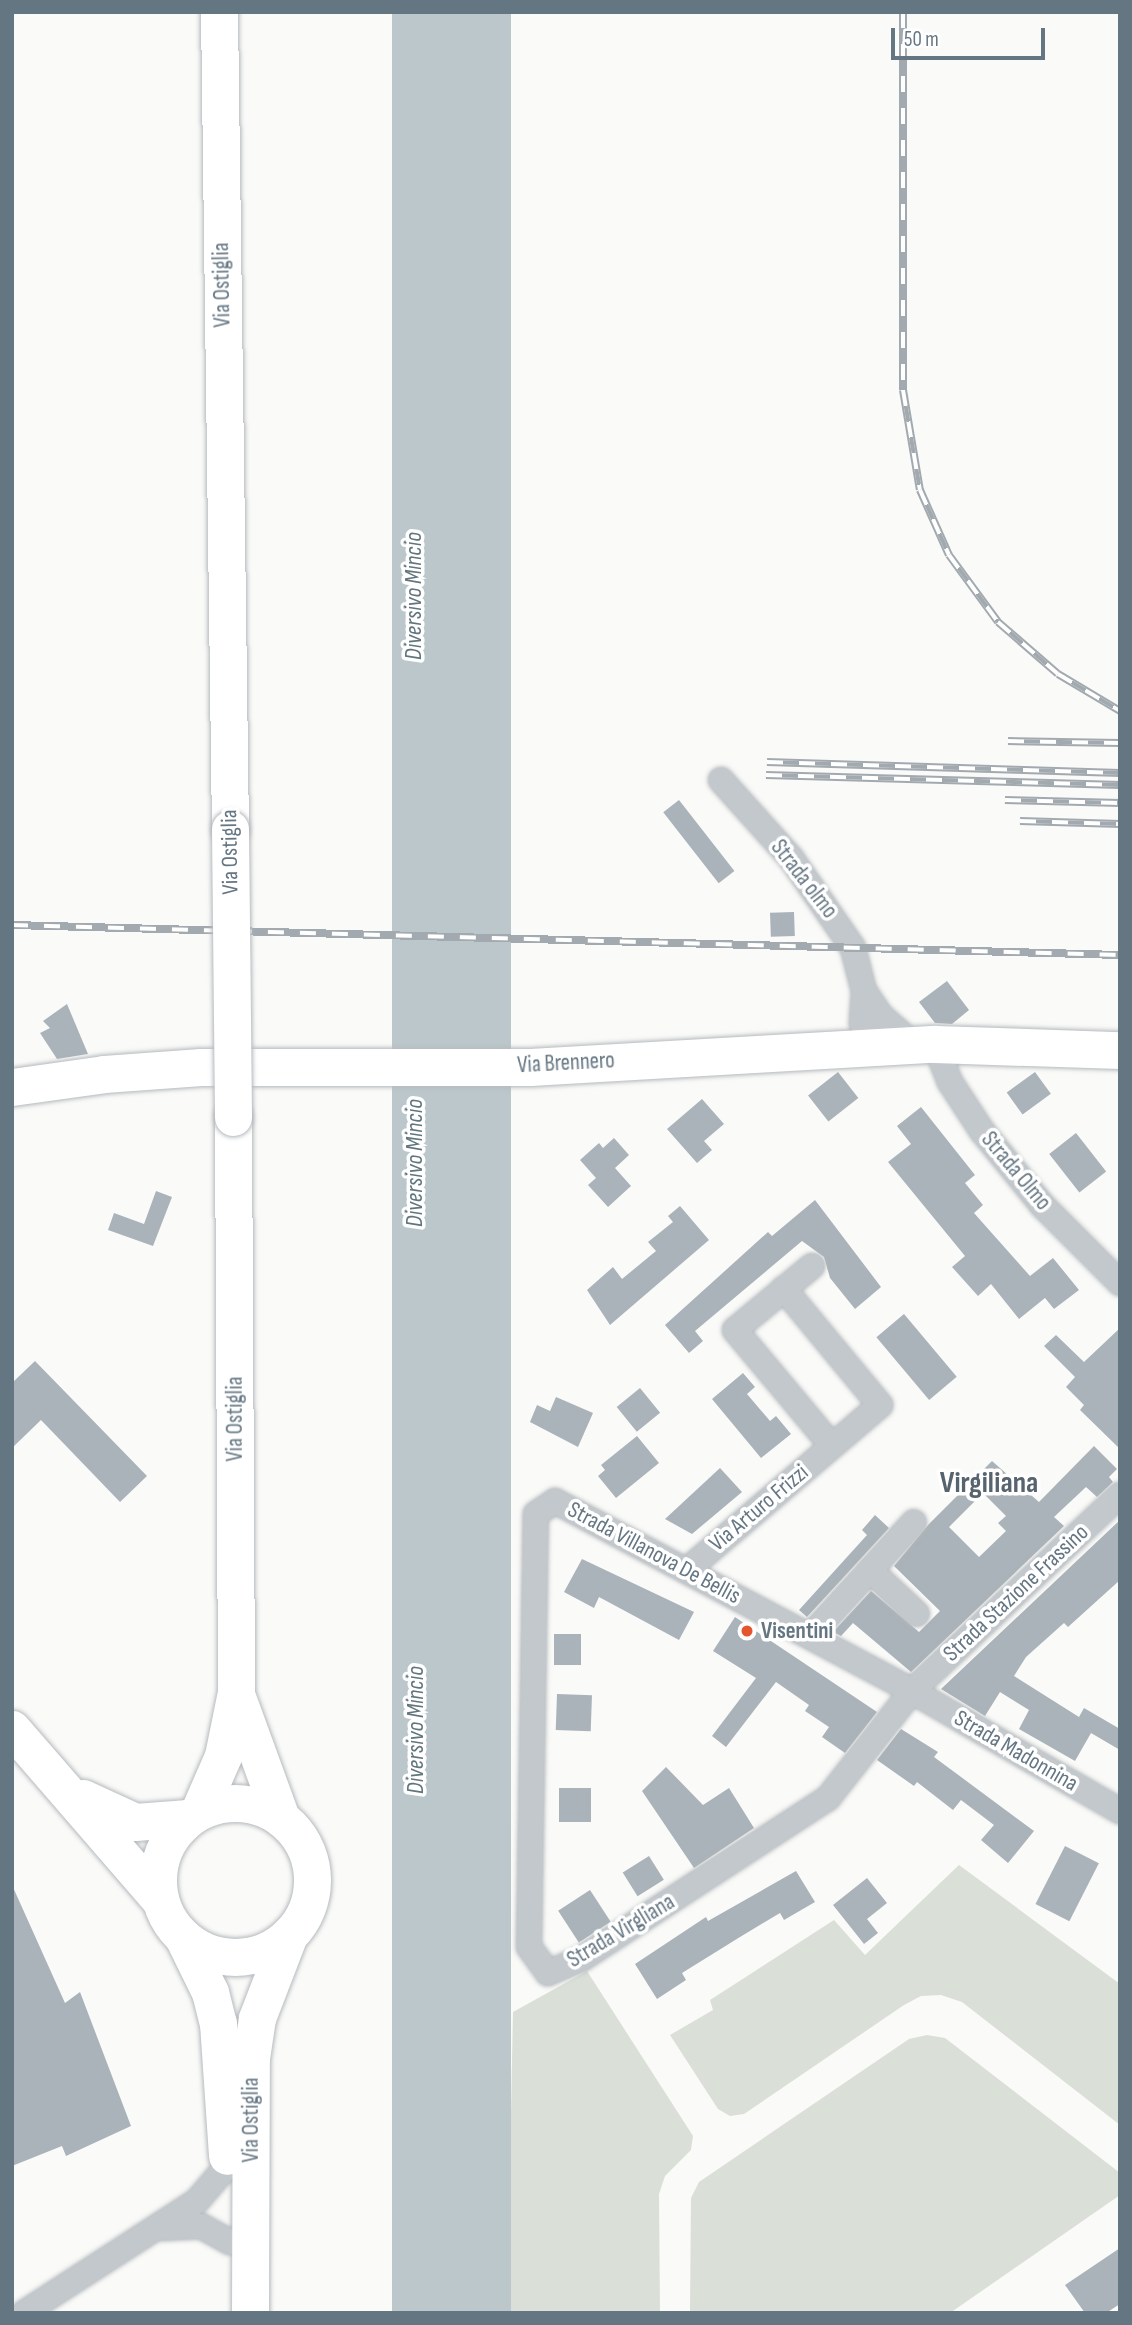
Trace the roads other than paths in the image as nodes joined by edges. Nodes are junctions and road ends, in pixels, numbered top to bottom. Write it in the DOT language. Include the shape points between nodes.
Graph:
graph roads {
  1 [pos="219,12"];
  2 [pos="721,780"];
  3 [pos="909,1045"];
  4 [pos="1120,1050"];
  5 [pos="12,1087"];
  6 [pos="812,1265"];
  7 [pos="1120,1283"];
  8 [pos="784,1289"];
  9 [pos="832,1446"];
  10 [pos="1120,1495"];
  11 [pos="536,1514"];
  12 [pos="914,1522"];
  13 [pos="687,1570"];
  14 [pos="870,1570"];
  15 [pos="917,1614"];
  16 [pos="810,1636"];
  17 [pos="912,1691"];
  18 [pos="236,1692"];
  19 [pos="12,1728"];
  20 [pos="61,1786"];
  21 [pos="1120,1811"];
  22 [pos="194,1815"];
  23 [pos="281,1818"];
  24 [pos="160,1900"];
  25 [pos="289,1935"];
  26 [pos="183,1937"];
  27 [pos="218,2188"];
  28 [pos="158,2229"];
  29 [pos="230,2242"];
  30 [pos="24,2313"];
  31 [pos="233,2313"];
  32 [pos="244,2313"];
  33 [pos="250,2313"];
  1 -- 18 [label="main road, Via Ostiglia, bridge"];
  2 -- 3 [label="street, Strada olmo" via="790,858 835,918 861,966 862,1023"];
  3 -- 4 [label="main road, Via Brennero"];
  3 -- 5 [label="main road, Via Brennero" via="530,1067 160,1070"];
  3 -- 7 [label="street, Strada Olmo" via="950,1082 982,1131 1043,1206"];
  6 -- 8 [label="street"];
  8 -- 9 [label="street, Via Arturo Frizzi" via="880,1405"];
  8 -- 9 [label="street" via="726,1338"];
  9 -- 13 [label="street, Via Arturo Frizzi"];
  10 -- 17 [label="street, Strada Stazione Frassino"];
  11 -- 13 [label="street, Strada Villanova De Bellis" via="555,1501"];
  11 -- 17 [label="street, Strada Virgliana" via="529,1947 548,1973 582,1959 828,1798"];
  12 -- 14 [label="street"];
  13 -- 16 [label="street, Strada Villanova De Bellis"];
  14 -- 15 [label="street"];
  14 -- 16 [label="street"];
  16 -- 17 [label="street, Strada Villanova De Bellis"];
  17 -- 21 [label="street, Strada Madonnina"];
  18 -- 22 [label="main road, Via Ostiglia" via="223,1756"];
  18 -- 23 [label="main road, Via Ostiglia"];
  19 -- 20 [label="main road"];
  20 -- 22 [label="main road" via="135,1822"];
  20 -- 24 [label="main road"];
  22 -- 23 [label="main road" via="240,1803"];
  22 -- 24 [label="main road" via="167,1842 160,1858"];
  23 -- 25 [label="main road" via="300,1838 312,1871 309,1903"];
  24 -- 26 [label="main road"];
  25 -- 26 [label="main road" via="261,1952 234,1957 204,1951"];
  25 -- 33 [label="main road, Via Ostiglia" via="257,2018 251,2058"];
  26 -- 27 [label="main road, Via Ostiglia" via="210,1992 218,2023"];
  27 -- 28 [label="street"];
  27 -- 29 [label="main road, Via Ostiglia"];
  27 -- 32 [label="main road" via="240,2208"];
  28 -- 29 [label="street" via="194,2225"];
  28 -- 30 [label="street"];
  29 -- 31 [label="main road, Via Ostiglia"];
}
